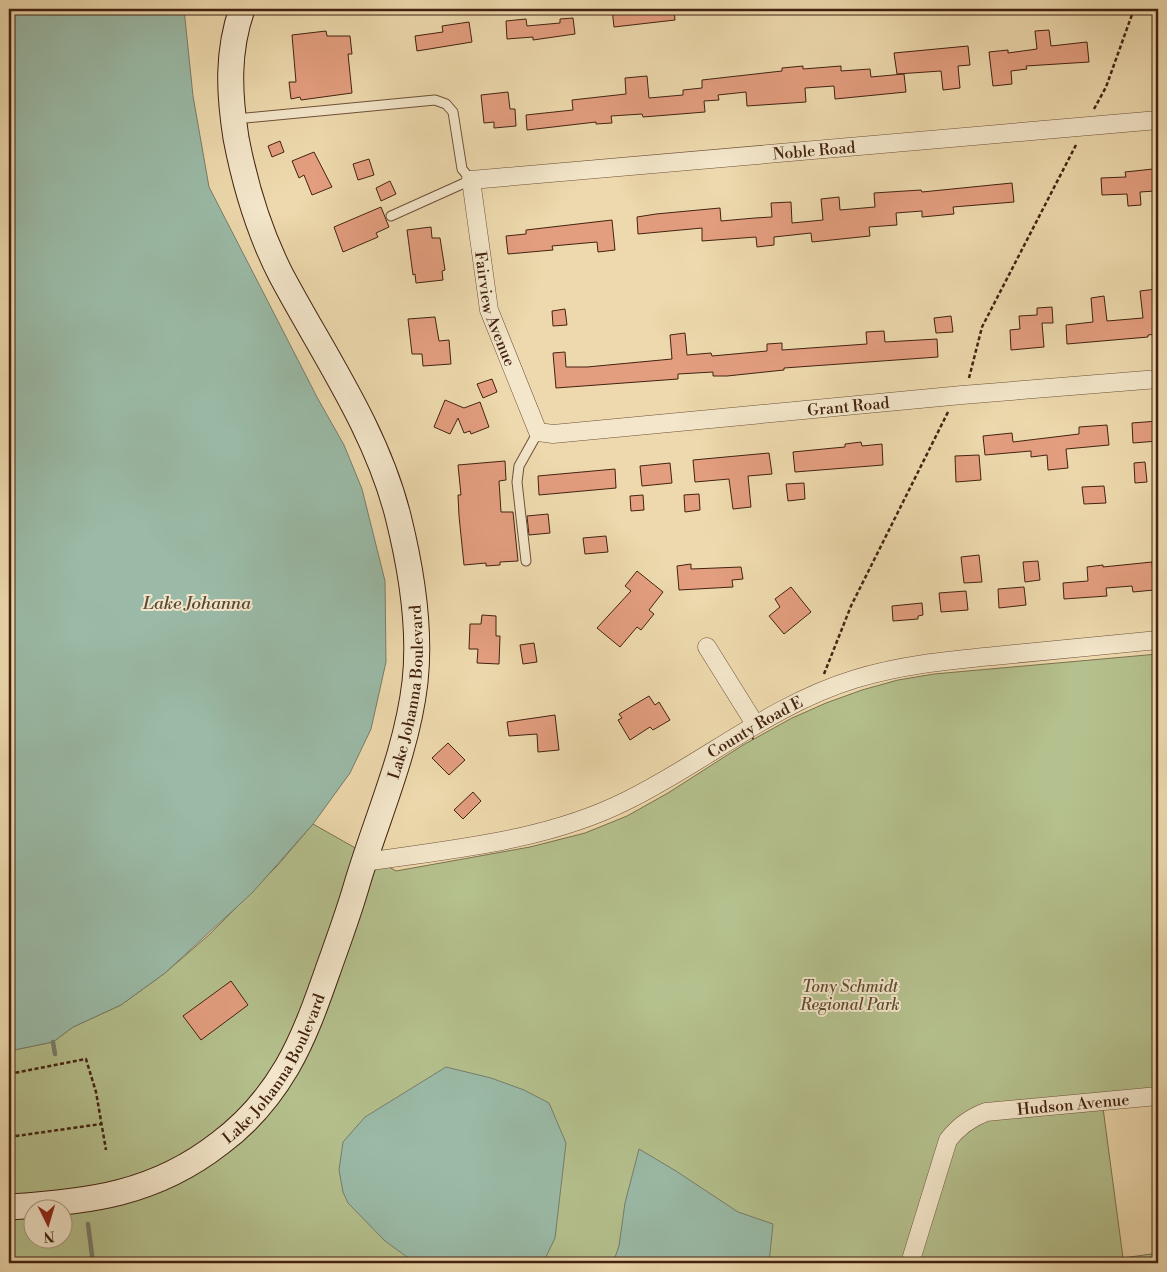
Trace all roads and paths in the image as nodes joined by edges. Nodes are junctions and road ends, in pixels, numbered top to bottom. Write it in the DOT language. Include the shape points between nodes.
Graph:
graph roads {
  1 [pos="242,9"];
  2 [pos="1134,9"];
  3 [pos="233,120"];
  4 [pos="1158,120"];
  5 [pos="1085,126"];
  6 [pos="471,180"];
  7 [pos="391,216"];
  8 [pos="1158,379"];
  9 [pos="962,395"];
  10 [pos="538,432"];
  11 [pos="526,561"];
  12 [pos="1158,640"];
  13 [pos="707,647"];
  14 [pos="817,693"];
  15 [pos="755,724"];
  16 [pos="365,862"];
  17 [pos="9,1074"];
  18 [pos="1158,1096"];
  19 [pos="101,1124"];
  20 [pos="9,1137"];
  21 [pos="106,1150"];
  22 [pos="9,1207"];
  23 [pos="910,1263"];
  1 -- 3 [label="street, Lake Johanna Boulevard" via="234,30 230,58"];
  2 -- 5 [label="path" via="1106,87"];
  3 -- 6 [label="lane" via="435,100 446,104 453,112 462,169"];
  3 -- 16 [label="street, Lake Johanna Boulevard" via="261,232 280,273 371,438 387,479 404,543 413,602 416,678 410,718"];
  4 -- 5 [label="street, Noble Road"];
  5 -- 6 [label="street, Noble Road"];
  5 -- 9 [label="path" via="982,327 972,371"];
  6 -- 7 [label="lane"];
  6 -- 10 [label="street, Fairview Avenue" via="489,310"];
  8 -- 9 [label="street, Grant Road"];
  9 -- 10 [label="street, Grant Road" via="553,434"];
  9 -- 14 [label="path" via="940,428 851,606"];
  10 -- 11 [label="lane" via="519,466 517,482"];
  12 -- 14 [label="street, County Road E" via="921,663 854,679"];
  13 -- 15 [label="street"];
  14 -- 15 [label="street, County Road E"];
  15 -- 16 [label="street, County Road E" via="626,801 590,817 508,838"];
  16 -- 22 [label="street, Lake Johanna Boulevard" via="314,1011 282,1075 245,1121 193,1163 133,1190 73,1203"];
  17 -- 19 [label="path" via="86,1058"];
  18 -- 23 [label="street, Hudson Avenue" via="986,1112 963,1124 948,1140"];
  19 -- 20 [label="path"];
  19 -- 21 [label="path"];
}
